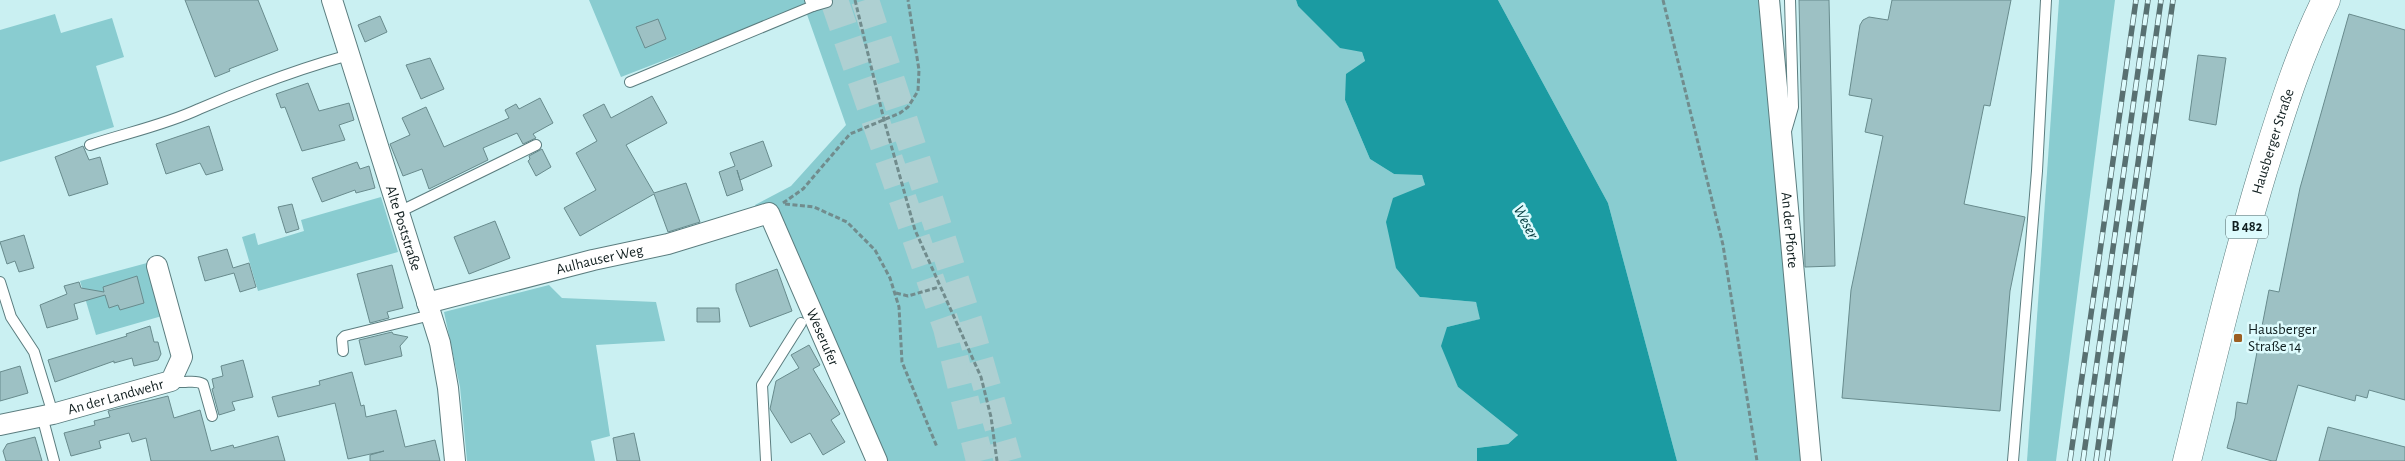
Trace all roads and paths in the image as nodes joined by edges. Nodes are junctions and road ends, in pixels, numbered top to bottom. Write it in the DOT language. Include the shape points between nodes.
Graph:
graph roads {
  1 [pos="332,0"];
  2 [pos="855,0"];
  3 [pos="908,0"];
  4 [pos="1663,0"];
  5 [pos="1769,0"];
  6 [pos="1790,0"];
  7 [pos="2046,0"];
  8 [pos="2326,0"];
  9 [pos="826,2"];
  10 [pos="812,3"];
  11 [pos="349,55"];
  12 [pos="630,82"];
  13 [pos="884,120"];
  14 [pos="1782,144"];
  15 [pos="90,145"];
  16 [pos="536,145"];
  17 [pos="775,209"];
  18 [pos="399,212"];
  19 [pos="157,266"];
  20 [pos="0,282"];
  21 [pos="939,287"];
  22 [pos="893,288"];
  23 [pos="429,309"];
  24 [pos="801,323"];
  25 [pos="344,351"];
  26 [pos="172,379"];
  27 [pos="48,415"];
  28 [pos="212,416"];
  29 [pos="0,425"];
  30 [pos="937,447"];
  31 [pos="54,461"];
  32 [pos="455,461"];
  33 [pos="766,461"];
  34 [pos="877,461"];
  35 [pos="997,461"];
  36 [pos="1757,461"];
  37 [pos="1811,461"];
  38 [pos="2014,461"];
  39 [pos="2187,461"];
  1 -- 11 [label="street, Alte Poststraße"];
  2 -- 13 [label="path"];
  3 -- 13 [label="path" via="920,70 918,91 908,107"];
  4 -- 36 [label="path" via="1723,245"];
  5 -- 14 [label="street, An der Pforte"];
  6 -- 14 [label="lane" via="1793,107"];
  7 -- 38 [label="lane" via="2037,171"];
  8 -- 39 [label="main road, Hausberger Straße / B 482" via="2284,102 2226,301"];
  9 -- 10 [label="lane"];
  10 -- 12 [label="lane"];
  11 -- 15 [label="lane" via="314,64 218,99 198,110"];
  11 -- 18 [label="street, Alte Poststraße"];
  13 -- 17 [label="path" via="850,134 804,189"];
  13 -- 21 [label="path" via="915,230"];
  14 -- 37 [label="street, An der Pforte"];
  16 -- 18 [label="lane"];
  17 -- 22 [label="path" via="814,207 847,222 875,250"];
  17 -- 23 [label="street, Aulhauser Weg" via="668,244 593,260"];
  17 -- 34 [label="street, Weserufer"];
  18 -- 23 [label="street, Alte Poststraße"];
  19 -- 26 [label="street, An der Landwehr" via="182,357"];
  20 -- 27 [label="lane" via="11,317 34,352"];
  21 -- 22 [label="path" via="908,296 897,295"];
  21 -- 35 [label="path" via="981,377"];
  22 -- 30 [label="path" via="899,307 902,362"];
  23 -- 25 [label="lane" via="345,336 342,339"];
  23 -- 32 [label="street, Alte Poststraße" via="440,343 448,388"];
  24 -- 33 [label="lane" via="762,385"];
  26 -- 27 [label="street, An der Landwehr"];
  26 -- 28 [label="lane" via="178,383 200,381"];
  27 -- 29 [label="street, An der Landwehr"];
  27 -- 31 [label="lane"];
}
